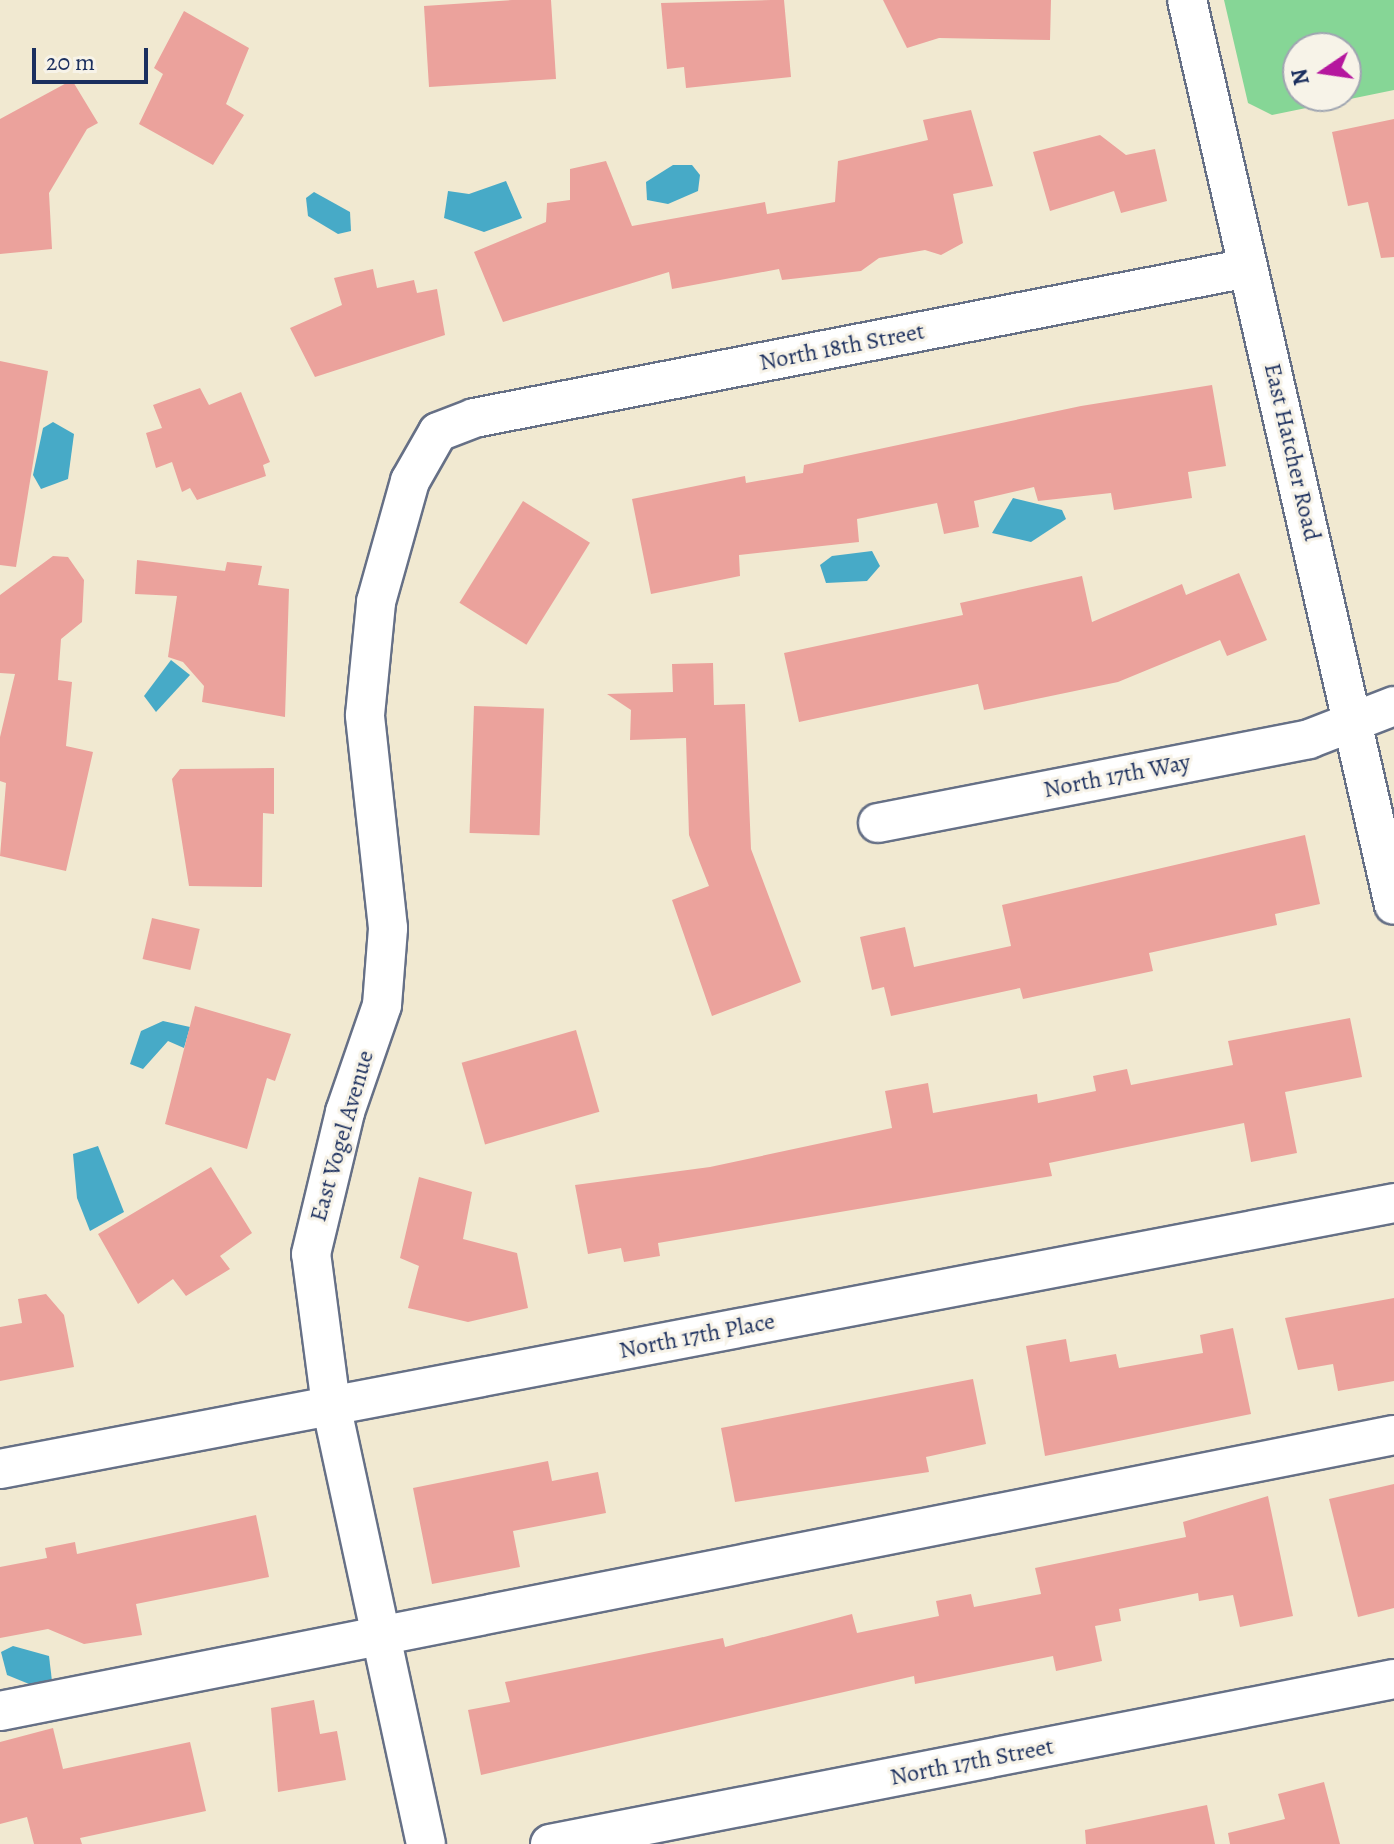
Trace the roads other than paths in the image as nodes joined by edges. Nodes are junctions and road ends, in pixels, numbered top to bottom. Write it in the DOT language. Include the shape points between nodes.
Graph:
graph roads {
  1 [pos="1187,0"];
  2 [pos="1248,268"];
  3 [pos="438,432"];
  4 [pos="1394,706"];
  5 [pos="1353,721"];
  6 [pos="878,823"];
  7 [pos="1394,905"];
  8 [pos="1394,1203"];
  9 [pos="331,1405"];
  10 [pos="1394,1435"];
  11 [pos="0,1469"];
  12 [pos="378,1635"];
  13 [pos="1394,1679"];
  14 [pos="0,1711"];
  15 [pos="426,1844"];
  16 [pos="550,1844"];
  1 -- 2 [label="street, East Hatcher Road"];
  2 -- 3 [label="street, North 18th Street" via="474,418"];
  2 -- 5 [label="street, East Hatcher Road"];
  3 -- 9 [label="street, East Vogel Avenue" via="410,481 373,618 367,774 388,928 382,1005 348,1103 311,1254"];
  4 -- 5 [label="street"];
  5 -- 6 [label="street, North 17th Way" via="1309,739"];
  5 -- 7 [label="street, East Hatcher Road"];
  8 -- 9 [label="street, North 17th Place"];
  9 -- 11 [label="street, North 17th Place"];
  9 -- 12 [label="street, East Vogel Avenue"];
  10 -- 12 [label="street" via="799,1559"];
  12 -- 14 [label="street"];
  12 -- 15 [label="street, East Vogel Avenue"];
  13 -- 16 [label="street, North 17th Street"];
}
